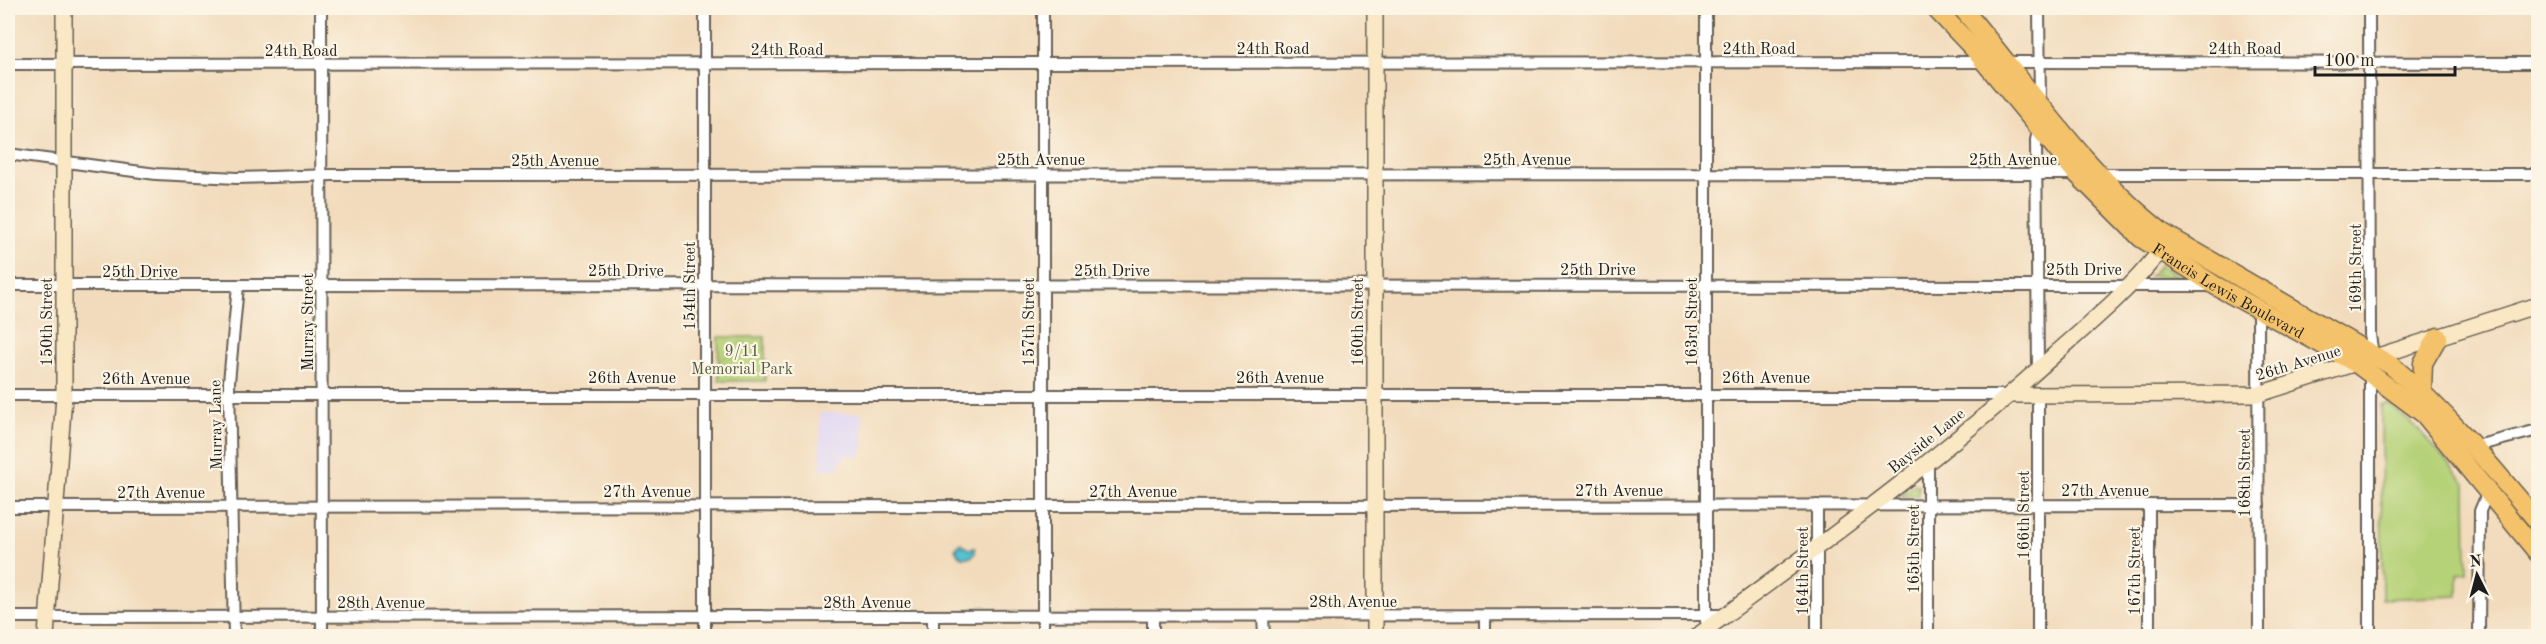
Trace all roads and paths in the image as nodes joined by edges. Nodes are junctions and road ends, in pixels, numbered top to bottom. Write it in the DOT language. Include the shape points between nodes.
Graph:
graph roads {
  1 [pos="64,8"];
  2 [pos="321,8"];
  3 [pos="705,8"];
  4 [pos="1043,8"];
  5 [pos="1375,8"];
  6 [pos="1706,8"];
  7 [pos="1935,8"];
  8 [pos="1962,8"];
  9 [pos="2039,8"];
  10 [pos="2369,8"];
  11 [pos="1984,62"];
  12 [pos="2008,62"];
  13 [pos="1375,63"];
  14 [pos="1706,63"];
  15 [pos="2040,63"];
  16 [pos="2369,63"];
  17 [pos="2538,63"];
  18 [pos="8,64"];
  19 [pos="321,64"];
  20 [pos="704,64"];
  21 [pos="1043,64"];
  22 [pos="64,65"];
  23 [pos="2040,103"];
  24 [pos="2039,128"];
  25 [pos="8,154"];
  26 [pos="64,162"];
  27 [pos="1706,173"];
  28 [pos="2370,173"];
  29 [pos="704,174"];
  30 [pos="1043,174"];
  31 [pos="1375,174"];
  32 [pos="2036,174"];
  33 [pos="2077,174"];
  34 [pos="2099,174"];
  35 [pos="2538,174"];
  36 [pos="321,175"];
  37 [pos="2160,251"];
  38 [pos="1375,284"];
  39 [pos="1706,284"];
  40 [pos="2038,284"];
  41 [pos="2131,284"];
  42 [pos="8,285"];
  43 [pos="322,285"];
  44 [pos="704,285"];
  45 [pos="1043,285"];
  46 [pos="64,286"];
  47 [pos="238,286"];
  48 [pos="2216,286"];
  49 [pos="2538,305"];
  50 [pos="2259,309"];
  51 [pos="2438,337"];
  52 [pos="2367,364"];
  53 [pos="2038,369"];
  54 [pos="2422,391"];
  55 [pos="2038,394"];
  56 [pos="2259,394"];
  57 [pos="8,395"];
  58 [pos="704,395"];
  59 [pos="1043,395"];
  60 [pos="1375,395"];
  61 [pos="1707,395"];
  62 [pos="2010,395"];
  63 [pos="64,396"];
  64 [pos="230,396"];
  65 [pos="322,396"];
  66 [pos="2538,430"];
  67 [pos="2476,446"];
  68 [pos="1928,462"];
  69 [pos="2488,492"];
  70 [pos="1707,505"];
  71 [pos="1817,505"];
  72 [pos="1874,505"];
  73 [pos="1928,505"];
  74 [pos="2038,505"];
  75 [pos="2149,505"];
  76 [pos="2259,505"];
  77 [pos="704,506"];
  78 [pos="1043,506"];
  79 [pos="1375,506"];
  80 [pos="8,507"];
  81 [pos="57,507"];
  82 [pos="322,507"];
  83 [pos="232,508"];
  84 [pos="2538,522"];
  85 [pos="1817,548"];
  86 [pos="2538,553"];
  87 [pos="1043,616"];
  88 [pos="1153,616"];
  89 [pos="1263,616"];
  90 [pos="1375,616"];
  91 [pos="1485,616"];
  92 [pos="8,617"];
  93 [pos="48,617"];
  94 [pos="234,617"];
  95 [pos="322,617"];
  96 [pos="705,617"];
  97 [pos="933,617"];
  98 [pos="1704,629"];
  99 [pos="46,636"];
  100 [pos="234,636"];
  101 [pos="322,636"];
  102 [pos="705,636"];
  103 [pos="933,636"];
  104 [pos="1043,636"];
  105 [pos="1153,636"];
  106 [pos="1264,636"];
  107 [pos="1375,636"];
  108 [pos="1485,636"];
  109 [pos="1817,636"];
  110 [pos="1928,636"];
  111 [pos="2038,636"];
  112 [pos="2149,636"];
  113 [pos="2259,636"];
  114 [pos="2370,636"];
  115 [pos="2479,636"];
  1 -- 22 [label="street, 150th Street"];
  2 -- 19 [label="street, Murray Street"];
  3 -- 20 [label="street, 154th Street"];
  4 -- 21 [label="street, 157th Street"];
  5 -- 13 [label="street, 160th Street"];
  6 -- 14 [label="street, 163rd Street"];
  7 -- 11 [label="main road, Francis Lewis Boulevard"];
  8 -- 12 [label="main road, Francis Lewis Boulevard"];
  9 -- 15 [label="street"];
  10 -- 16 [label="street, 169th Street"];
  11 -- 12 [label="street, 24th Road"];
  11 -- 14 [label="street, 24th Road"];
  11 -- 24 [label="main road, Francis Lewis Boulevard"];
  12 -- 15 [label="street, 24th Road"];
  12 -- 23 [label="main road, Francis Lewis Boulevard"];
  13 -- 14 [label="street, 24th Road"];
  13 -- 21 [label="street, 24th Road"];
  13 -- 31 [label="street, 160th Street"];
  14 -- 27 [label="street, 163rd Street"];
  15 -- 16 [label="street, 24th Road"];
  15 -- 23 [label="street"];
  16 -- 17 [label="street, 24th Road"];
  16 -- 28 [label="street, 169th Street"];
  18 -- 22 [label="street, 24th Road"];
  19 -- 20 [label="street, 24th Road"];
  19 -- 22 [label="street, 24th Road"];
  19 -- 36 [label="street, Murray Street"];
  20 -- 21 [label="street, 24th Road"];
  20 -- 29 [label="street, 154th Street"];
  21 -- 30 [label="street, 157th Street"];
  22 -- 26 [label="street, 150th Street"];
  23 -- 34 [label="main road, Francis Lewis Boulevard"];
  24 -- 32 [label="street"];
  24 -- 33 [label="main road, Francis Lewis Boulevard"];
  25 -- 26 [label="street, 25th Avenue"];
  26 -- 36 [label="street, 25th Avenue" via="168,175"];
  26 -- 46 [label="street, 150th Street"];
  27 -- 31 [label="street, 25th Avenue"];
  27 -- 32 [label="street, 25th Avenue"];
  27 -- 39 [label="street, 163rd Street"];
  28 -- 34 [label="street"];
  28 -- 35 [label="street"];
  28 -- 52 [label="street, 169th Street"];
  29 -- 30 [label="street, 25th Avenue"];
  29 -- 36 [label="street, 25th Avenue"];
  29 -- 44 [label="street, 154th Street"];
  30 -- 31 [label="street, 25th Avenue"];
  30 -- 45 [label="street, 157th Street"];
  31 -- 38 [label="street, 160th Street"];
  32 -- 33 [label="street, 25th Avenue"];
  32 -- 40 [label="street"];
  33 -- 37 [label="main road, Francis Lewis Boulevard" via="2103,203"];
  34 -- 52 [label="main road, Francis Lewis Boulevard" via="2163,233"];
  36 -- 43 [label="street, Murray Street"];
  37 -- 41 [label="street, Bayside Lane"];
  37 -- 48 [label="main road, Francis Lewis Boulevard"];
  38 -- 39 [label="street, 25th Drive"];
  38 -- 45 [label="street, 25th Drive"];
  38 -- 60 [label="street, 160th Street"];
  39 -- 40 [label="street, 25th Drive"];
  39 -- 61 [label="street, 163rd Street"];
  40 -- 41 [label="street, 25th Drive"];
  40 -- 53 [label="street"];
  41 -- 48 [label="street, 25th Drive"];
  41 -- 53 [label="street, Bayside Lane"];
  42 -- 46 [label="street, 25th Drive"];
  43 -- 44 [label="street, 25th Drive"];
  43 -- 47 [label="street, 25th Drive"];
  43 -- 65 [label="street, Murray Street"];
  44 -- 45 [label="street, 25th Drive"];
  44 -- 58 [label="street, 154th Street"];
  45 -- 59 [label="street, 157th Street"];
  46 -- 47 [label="street, 25th Drive"];
  46 -- 63 [label="street, 150th Street"];
  47 -- 64 [label="street, Murray Lane"];
  48 -- 50 [label="main road, Francis Lewis Boulevard"];
  49 -- 51 [label="street, 26th Avenue"];
  50 -- 52 [label="main road, Francis Lewis Boulevard"];
  50 -- 56 [label="street, 168th Street"];
  51 -- 52 [label="street, 26th Avenue"];
  51 -- 54 [label="main road" via="2423,363"];
  52 -- 54 [label="main road, Francis Lewis Boulevard" via="2392,366"];
  52 -- 56 [label="street, 26th Avenue"];
  52 -- 69 [label="main road, Francis Lewis Boulevard" via="2424,414"];
  52 -- 114 [label="street, 169th Street"];
  53 -- 62 [label="street, Bayside Lane"];
  54 -- 67 [label="main road, Francis Lewis Boulevard"];
  55 -- 56 [label="street, 26th Avenue"];
  55 -- 62 [label="street, 26th Avenue"];
  55 -- 74 [label="street, 166th Street"];
  56 -- 76 [label="street, 168th Street"];
  57 -- 63 [label="street, 26th Avenue"];
  58 -- 59 [label="street, 26th Avenue"];
  58 -- 65 [label="street, 26th Avenue"];
  58 -- 77 [label="street, 154th Street"];
  59 -- 60 [label="street, 26th Avenue"];
  59 -- 78 [label="street, 157th Street"];
  60 -- 61 [label="street, 26th Avenue"];
  60 -- 79 [label="street, 160th Street"];
  61 -- 62 [label="street, 26th Avenue"];
  61 -- 70 [label="street, 163rd Street"];
  62 -- 68 [label="street, Bayside Lane"];
  63 -- 64 [label="street, 26th Avenue"];
  63 -- 81 [label="street, 150th Street"];
  64 -- 65 [label="street, 26th Avenue"];
  64 -- 83 [label="street, Murray Lane"];
  65 -- 82 [label="street, Murray Street"];
  66 -- 67 [label="street"];
  67 -- 84 [label="main road, Francis Lewis Boulevard"];
  68 -- 72 [label="street, Bayside Lane"];
  68 -- 73 [label="street, 165th Street"];
  69 -- 86 [label="main road, Francis Lewis Boulevard"];
  69 -- 115 [label="street" via="2480,511"];
  70 -- 71 [label="street, 27th Avenue"];
  70 -- 79 [label="street, 27th Avenue"];
  70 -- 98 [label="street, 163rd Street"];
  71 -- 72 [label="street, 27th Avenue"];
  71 -- 85 [label="street, 164th Street"];
  72 -- 73 [label="street, 27th Avenue"];
  72 -- 85 [label="street, Bayside Lane"];
  73 -- 74 [label="street, 27th Avenue"];
  73 -- 110 [label="street, 165th Street"];
  74 -- 75 [label="street, 27th Avenue"];
  74 -- 111 [label="street, 166th Street"];
  75 -- 76 [label="street, 27th Avenue"];
  75 -- 112 [label="street, 167th Street"];
  76 -- 113 [label="street, 168th Street"];
  77 -- 78 [label="street, 27th Avenue"];
  77 -- 82 [label="street, 27th Avenue"];
  77 -- 96 [label="street, 154th Street"];
  78 -- 79 [label="street, 27th Avenue"];
  78 -- 87 [label="street, 157th Street"];
  79 -- 90 [label="street, 160th Street"];
  80 -- 81 [label="street, 27th Avenue"];
  81 -- 83 [label="street, 27th Avenue"];
  81 -- 93 [label="street, 150th Street"];
  82 -- 83 [label="street, 27th Avenue"];
  82 -- 95 [label="street, Murray Street"];
  83 -- 94 [label="street, Murray Lane"];
  85 -- 98 [label="street, Bayside Lane"];
  85 -- 109 [label="street, 164th Street"];
  87 -- 88 [label="street, 28th Avenue"];
  87 -- 97 [label="street, 28th Avenue"];
  87 -- 104 [label="street, 157th Street"];
  88 -- 89 [label="street, 28th Avenue"];
  88 -- 105 [label="street"];
  89 -- 90 [label="street, 28th Avenue"];
  89 -- 106 [label="street"];
  90 -- 91 [label="street, 28th Avenue"];
  90 -- 107 [label="street, 160th Street"];
  91 -- 98 [label="street, 28th Avenue"];
  91 -- 108 [label="street"];
  92 -- 93 [label="street, 28th Avenue"];
  93 -- 94 [label="street, 28th Avenue"];
  93 -- 99 [label="street, 150th Street"];
  94 -- 95 [label="street, 28th Avenue"];
  94 -- 100 [label="street, Murray Lane"];
  95 -- 96 [label="street, 28th Avenue"];
  95 -- 101 [label="street, Murray Street"];
  96 -- 97 [label="street, 28th Avenue"];
  96 -- 102 [label="street, 154th Street"];
  97 -- 103 [label="street"];
}
